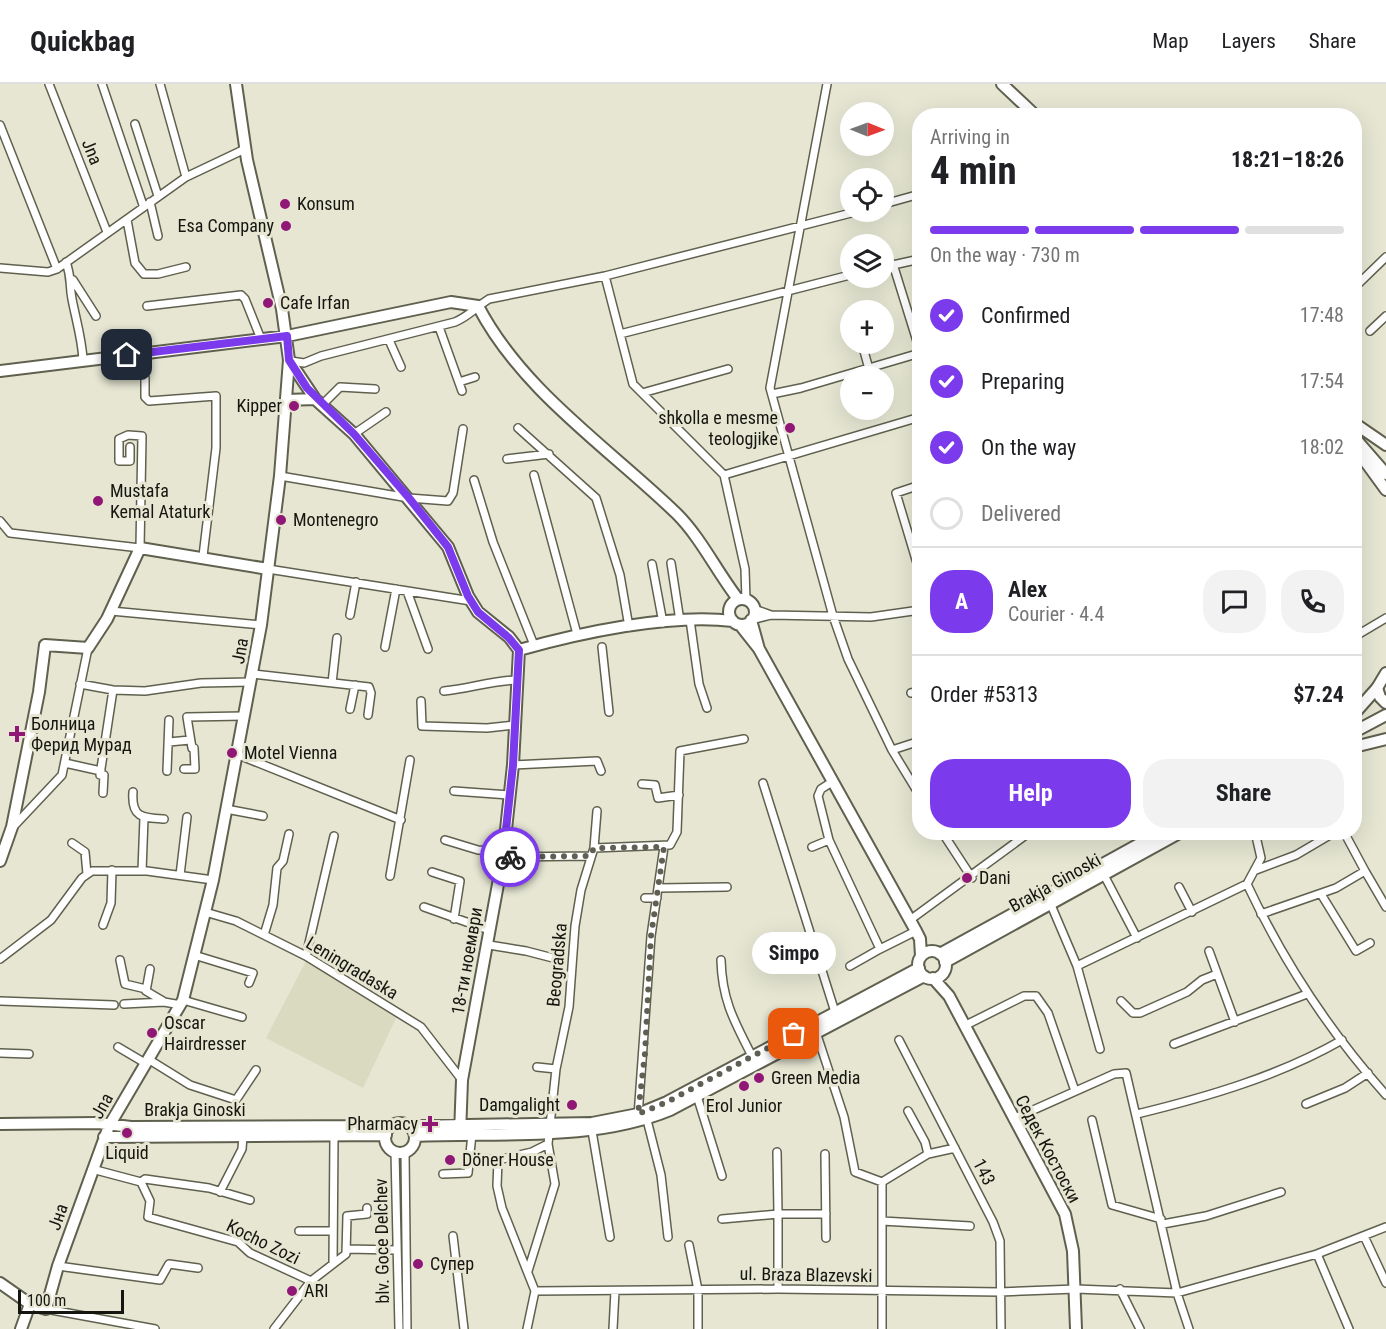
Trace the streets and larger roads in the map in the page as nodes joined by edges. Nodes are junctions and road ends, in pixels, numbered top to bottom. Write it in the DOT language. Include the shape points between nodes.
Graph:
graph roads {
  1 [pos="48,84"];
  2 [pos="102,84"];
  3 [pos="160,84"];
  4 [pos="236,84"];
  5 [pos="827,84"];
  6 [pos="1002,84"];
  7 [pos="1028,108"];
  8 [pos="0,124"];
  9 [pos="135,124"];
  10 [pos="245,149"];
  11 [pos="186,177"];
  12 [pos="158,196"];
  13 [pos="912,196"];
  14 [pos="894,201"];
  15 [pos="146,204"];
  16 [pos="840,216"];
  17 [pos="127,220"];
  18 [pos="802,225"];
  19 [pos="107,232"];
  20 [pos="158,236"];
  21 [pos="1386,257"];
  22 [pos="912,260"];
  23 [pos="66,262"];
  24 [pos="894,264"];
  25 [pos="186,267"];
  26 [pos="894,267"];
  27 [pos="0,268"];
  28 [pos="57,269"];
  29 [pos="605,276"];
  30 [pos="840,277"];
  31 [pos="72,279"];
  32 [pos="1362,280"];
  33 [pos="788,290"];
  34 [pos="147,306"];
  35 [pos="478,306"];
  36 [pos="96,316"];
  37 [pos="1386,316"];
  38 [pos="912,326"];
  39 [pos="439,327"];
  40 [pos="1370,331"];
  41 [pos="620,334"];
  42 [pos="287,336"];
  43 [pos="261,339"];
  44 [pos="389,340"];
  45 [pos="912,355"];
  46 [pos="83,360"];
  47 [pos="289,360"];
  48 [pos="878,366"];
  49 [pos="401,367"];
  50 [pos="728,369"];
  51 [pos="0,371"];
  52 [pos="840,376"];
  53 [pos="475,377"];
  54 [pos="145,378"];
  55 [pos="459,382"];
  56 [pos="375,389"];
  57 [pos="462,391"];
  58 [pos="642,393"];
  59 [pos="772,394"];
  60 [pos="287,399"];
  61 [pos="319,402"];
  62 [pos="386,412"];
  63 [pos="912,419"];
  64 [pos="518,428"];
  65 [pos="1362,428"];
  66 [pos="463,429"];
  67 [pos="354,434"];
  68 [pos="1386,445"];
  69 [pos="1362,446"];
  70 [pos="130,447"];
  71 [pos="549,454"];
  72 [pos="790,455"];
  73 [pos="1362,457"];
  74 [pos="507,459"];
  75 [pos="1386,474"];
  76 [pos="724,475"];
  77 [pos="280,476"];
  78 [pos="534,476"];
  79 [pos="474,480"];
  80 [pos="912,488"];
  81 [pos="1386,490"];
  82 [pos="409,498"];
  83 [pos="0,521"];
  84 [pos="912,539"];
  85 [pos="140,548"];
  86 [pos="203,556"];
  87 [pos="671,562"];
  88 [pos="652,564"];
  89 [pos="268,569"];
  90 [pos="356,582"];
  91 [pos="396,589"];
  92 [pos="407,591"];
  93 [pos="471,601"];
  94 [pos="736,603"];
  95 [pos="754,609"];
  96 [pos="111,611"];
  97 [pos="912,611"];
  98 [pos="350,615"];
  99 [pos="771,615"];
  100 [pos="833,616"];
  101 [pos="711,618"];
  102 [pos="1386,618"];
  103 [pos="685,620"];
  104 [pos="751,620"];
  105 [pos="663,623"];
  106 [pos="736,623"];
  107 [pos="261,625"];
  108 [pos="629,627"];
  109 [pos="1362,632"];
  110 [pos="578,634"];
  111 [pos="337,638"];
  112 [pos="534,645"];
  113 [pos="385,647"];
  114 [pos="602,647"];
  115 [pos="88,648"];
  116 [pos="428,649"];
  117 [pos="759,649"];
  118 [pos="519,650"];
  119 [pos="1386,673"];
  120 [pos="252,678"];
  121 [pos="518,680"];
  122 [pos="332,683"];
  123 [pos="80,684"];
  124 [pos="355,685"];
  125 [pos="1377,688"];
  126 [pos="113,690"];
  127 [pos="444,691"];
  128 [pos="421,701"];
  129 [pos="1386,703"];
  130 [pos="1362,705"];
  131 [pos="707,708"];
  132 [pos="350,709"];
  133 [pos="609,711"];
  134 [pos="1386,715"];
  135 [pos="244,716"];
  136 [pos="368,716"];
  137 [pos="169,720"];
  138 [pos="515,725"];
  139 [pos="1362,728"];
  140 [pos="744,739"];
  141 [pos="1386,739"];
  142 [pos="190,740"];
  143 [pos="169,742"];
  144 [pos="912,744"];
  145 [pos="1362,745"];
  146 [pos="892,750"];
  147 [pos="236,754"];
  148 [pos="410,760"];
  149 [pos="65,763"];
  150 [pos="513,765"];
  151 [pos="184,769"];
  152 [pos="101,771"];
  153 [pos="166,771"];
  154 [pos="601,771"];
  155 [pos="832,782"];
  156 [pos="763,783"];
  157 [pos="912,783"];
  158 [pos="642,784"];
  159 [pos="454,791"];
  160 [pos="133,792"];
  161 [pos="103,793"];
  162 [pos="509,795"];
  163 [pos="679,795"];
  164 [pos="226,809"];
  165 [pos="597,812"];
  166 [pos="263,816"];
  167 [pos="187,817"];
  168 [pos="144,818"];
  169 [pos="164,819"];
  170 [pos="401,820"];
  171 [pos="12,827"];
  172 [pos="289,834"];
  173 [pos="334,836"];
  174 [pos="445,840"];
  175 [pos="830,840"];
  176 [pos="947,840"];
  177 [pos="1017,840"];
  178 [pos="1147,840"];
  179 [pos="1167,840"];
  180 [pos="1257,840"];
  181 [pos="1321,840"];
  182 [pos="1348,840"];
  183 [pos="72,843"];
  184 [pos="664,847"];
  185 [pos="812,847"];
  186 [pos="594,848"];
  187 [pos="503,854"];
  188 [pos="590,856"];
  189 [pos="0,861"];
  190 [pos="112,870"];
  191 [pos="1256,870"];
  192 [pos="142,871"];
  193 [pos="1365,871"];
  194 [pos="432,872"];
  195 [pos="87,874"];
  196 [pos="180,875"];
  197 [pos="1104,875"];
  198 [pos="390,876"];
  199 [pos="972,878"];
  200 [pos="213,880"];
  201 [pos="1247,884"];
  202 [pos="727,887"];
  203 [pos="1179,887"];
  204 [pos="659,888"];
  205 [pos="1321,894"];
  206 [pos="645,898"];
  207 [pos="657,898"];
  208 [pos="1051,905"];
  209 [pos="424,907"];
  210 [pos="1386,907"];
  211 [pos="205,912"];
  212 [pos="1192,912"];
  213 [pos="1261,914"];
  214 [pos="454,919"];
  215 [pos="910,920"];
  216 [pos="103,925"];
  217 [pos="489,930"];
  218 [pos="264,935"];
  219 [pos="918,935"];
  220 [pos="1137,938"];
  221 [pos="1370,943"];
  222 [pos="489,945"];
  223 [pos="880,950"];
  224 [pos="1209,951"];
  225 [pos="194,955"];
  226 [pos="921,956"];
  227 [pos="306,957"];
  228 [pos="553,958"];
  229 [pos="0,959"];
  230 [pos="940,959"];
  231 [pos="120,960"];
  232 [pos="721,960"];
  233 [pos="850,966"];
  234 [pos="1077,966"];
  235 [pos="150,969"];
  236 [pos="925,974"];
  237 [pos="1218,974"];
  238 [pos="249,983"];
  239 [pos="146,989"];
  240 [pos="1307,994"];
  241 [pos="949,996"];
  242 [pos="0,1001"];
  243 [pos="1121,1001"];
  244 [pos="164,1002"];
  245 [pos="182,1002"];
  246 [pos="124,1004"];
  247 [pos="114,1005"];
  248 [pos="835,1012"];
  249 [pos="242,1017"];
  250 [pos="1235,1022"];
  251 [pos="964,1026"];
  252 [pos="816,1032"];
  253 [pos="899,1040"];
  254 [pos="1342,1040"];
  255 [pos="1174,1044"];
  256 [pos="118,1047"];
  257 [pos="1100,1049"];
  258 [pos="0,1053"];
  259 [pos="29,1054"];
  260 [pos="752,1056"];
  261 [pos="146,1061"];
  262 [pos="537,1066"];
  263 [pos="556,1069"];
  264 [pos="256,1070"];
  265 [pos="1368,1073"];
  266 [pos="462,1080"];
  267 [pos="1075,1091"];
  268 [pos="1386,1095"];
  269 [pos="697,1096"];
  270 [pos="1306,1104"];
  271 [pos="908,1112"];
  272 [pos="1137,1114"];
  273 [pos="642,1118"];
  274 [pos="1013,1119"];
  275 [pos="1092,1120"];
  276 [pos="0,1124"];
  277 [pos="109,1126"];
  278 [pos="550,1127"];
  279 [pos="460,1130"];
  280 [pos="388,1131"];
  281 [pos="412,1131"];
  282 [pos="592,1131"];
  283 [pos="472,1134"];
  284 [pos="243,1136"];
  285 [pos="334,1136"];
  286 [pos="104,1137"];
  287 [pos="548,1144"];
  288 [pos="955,1148"];
  289 [pos="400,1152"];
  290 [pos="777,1152"];
  291 [pos="825,1154"];
  292 [pos="928,1154"];
  293 [pos="471,1157"];
  294 [pos="498,1160"];
  295 [pos="92,1169"];
  296 [pos="443,1174"];
  297 [pos="722,1176"];
  298 [pos="141,1182"];
  299 [pos="882,1182"];
  300 [pos="220,1192"];
  301 [pos="1281,1192"];
  302 [pos="250,1200"];
  303 [pos="367,1208"];
  304 [pos="778,1214"];
  305 [pos="826,1214"];
  306 [pos="722,1219"];
  307 [pos="882,1221"];
  308 [pos="1162,1221"];
  309 [pos="970,1226"];
  310 [pos="1386,1227"];
  311 [pos="299,1231"];
  312 [pos="332,1232"];
  313 [pos="453,1236"];
  314 [pos="1364,1236"];
  315 [pos="610,1237"];
  316 [pos="668,1237"];
  317 [pos="826,1238"];
  318 [pos="689,1245"];
  319 [pos="346,1249"];
  320 [pos="397,1250"];
  321 [pos="1317,1254"];
  322 [pos="333,1264"];
  323 [pos="58,1266"];
  324 [pos="198,1268"];
  325 [pos="528,1271"];
  326 [pos="310,1281"];
  327 [pos="0,1283"];
  328 [pos="1386,1283"];
  329 [pos="778,1289"];
  330 [pos="1076,1289"];
  331 [pos="1120,1289"];
  332 [pos="698,1290"];
  333 [pos="535,1291"];
  334 [pos="615,1291"];
  335 [pos="882,1292"];
  336 [pos="1000,1292"];
  337 [pos="1177,1293"];
  338 [pos="30,1304"];
  339 [pos="46,1309"];
  340 [pos="21,1329"];
  341 [pos="155,1329"];
  342 [pos="274,1329"];
  343 [pos="399,1329"];
  344 [pos="407,1329"];
  345 [pos="464,1329"];
  346 [pos="527,1329"];
  347 [pos="613,1329"];
  348 [pos="698,1329"];
  349 [pos="882,1329"];
  350 [pos="1001,1329"];
  351 [pos="1076,1329"];
  352 [pos="1140,1329"];
  353 [pos="1189,1329"];
  354 [pos="1348,1329"];
  1 -- 19 [label="street, Jna"];
  2 -- 15 [label="street, Jna"];
  3 -- 11 [label="street"];
  4 -- 10 [label="street, Jna"];
  5 -- 18 [label="street"];
  6 -- 7 [label="street"];
  8 -- 28 [label="street"];
  9 -- 12 [label="street"];
  10 -- 11 [label="street"];
  10 -- 42 [label="street, Jna"];
  11 -- 12 [label="street"];
  12 -- 15 [label="street"];
  13 -- 14 [label="street"];
  15 -- 17 [label="street"];
  15 -- 20 [label="street, Jna"];
  16 -- 18 [label="street"];
  17 -- 19 [label="street"];
  17 -- 25 [label="street" via="135,263 144,274"];
  18 -- 29 [label="street"];
  18 -- 33 [label="street"];
  19 -- 23 [label="street"];
  21 -- 32 [label="street"];
  22 -- 24 [label="street"];
  23 -- 28 [label="street"];
  23 -- 31 [label="street"];
  26 -- 38 [label="street"];
  27 -- 28 [label="street" via="48,272"];
  29 -- 35 [label="street" via="489,300"];
  29 -- 41 [label="street"];
  30 -- 33 [label="street"];
  31 -- 36 [label="street"];
  31 -- 46 [label="street"];
  33 -- 41 [label="street"];
  33 -- 59 [label="street" via="772,372"];
  34 -- 43 [label="street" via="241,295"];
  35 -- 39 [label="street" via="470,316"];
  35 -- 42 [label="street" via="451,302"];
  35 -- 94 [label="street" via="487,324 533,382 679,516 713,561"];
  37 -- 40 [label="street"];
  39 -- 44 [label="street"];
  39 -- 55 [label="street"];
  41 -- 58 [label="street" via="633,384"];
  42 -- 43 [label="street"];
  42 -- 47 [label="street, Jna"];
  43 -- 46 [label="street"];
  44 -- 47 [label="street" via="304,363"];
  44 -- 49 [label="street"];
  45 -- 48 [label="street"];
  46 -- 51 [label="street"];
  47 -- 60 [label="street, Jna"];
  47 -- 61 [label="street"];
  50 -- 58 [label="street"];
  52 -- 59 [label="street"];
  53 -- 55 [label="street"];
  54 -- 86 [label="street" via="145,397 149,401 216,396 216,448"];
  55 -- 57 [label="street"];
  56 -- 61 [label="street" via="340,387"];
  58 -- 76 [label="street"];
  59 -- 72 [label="street"];
  60 -- 61 [label="street"];
  60 -- 77 [label="street, Jna"];
  61 -- 67 [label="street"];
  62 -- 67 [label="street"];
  63 -- 72 [label="street"];
  64 -- 71 [label="street"];
  65 -- 68 [label="street"];
  66 -- 82 [label="street" via="451,498 444,502"];
  67 -- 82 [label="street"];
  69 -- 75 [label="street"];
  70 -- 85 [label="street" via="129,461 119,461 119,439 142,436"];
  71 -- 74 [label="street"];
  71 -- 108 [label="street" via="596,498 620,575"];
  72 -- 76 [label="street"];
  72 -- 100 [label="street"];
  73 -- 81 [label="street"];
  76 -- 94 [label="street" via="746,568"];
  77 -- 82 [label="street"];
  77 -- 89 [label="street, Jna"];
  78 -- 110 [label="street"];
  79 -- 112 [label="street"];
  80 -- 84 [label="street" via="896,493"];
  82 -- 93 [label="street" via="448,547"];
  83 -- 85 [label="street" via="10,533"];
  85 -- 86 [label="street"];
  85 -- 96 [label="street"];
  86 -- 89 [label="street"];
  87 -- 103 [label="street"];
  88 -- 105 [label="street"];
  89 -- 90 [label="street"];
  89 -- 107 [label="street, Jna"];
  90 -- 91 [label="street"];
  90 -- 98 [label="street"];
  91 -- 92 [label="street"];
  91 -- 113 [label="street"];
  92 -- 93 [label="street"];
  92 -- 116 [label="street"];
  93 -- 118 [label="street"];
  94 -- 95 [label="street"];
  94 -- 101 [label="street"];
  94 -- 106 [label="street"];
  95 -- 99 [label="street"];
  95 -- 104 [label="street"];
  96 -- 107 [label="street"];
  96 -- 115 [label="street"];
  97 -- 100 [label="street" via="871,617"];
  99 -- 100 [label="street"];
  99 -- 104 [label="street"];
  100 -- 146 [label="street" via="848,659"];
  101 -- 103 [label="street"];
  101 -- 106 [label="street"];
  102 -- 109 [label="street"];
  103 -- 105 [label="street"];
  103 -- 131 [label="street"];
  104 -- 106 [label="street"];
  104 -- 117 [label="street"];
  105 -- 108 [label="street"];
  106 -- 117 [label="street"];
  107 -- 120 [label="street, Jna"];
  108 -- 110 [label="street"];
  110 -- 112 [label="street"];
  111 -- 122 [label="street"];
  112 -- 118 [label="street"];
  114 -- 133 [label="street"];
  115 -- 123 [label="street"];
  115 -- 171 [label="street" via="45,645"];
  117 -- 155 [label="street"];
  118 -- 121 [label="street, 18-ти ноември"];
  119 -- 125 [label="street"];
  120 -- 122 [label="street"];
  120 -- 126 [label="street" via="145,692"];
  120 -- 135 [label="street, Jna"];
  121 -- 127 [label="street"];
  121 -- 138 [label="street, 18-ти ноември"];
  122 -- 124 [label="street"];
  123 -- 126 [label="street"];
  123 -- 149 [label="street"];
  124 -- 132 [label="street"];
  124 -- 136 [label="street" via="369,687"];
  125 -- 129 [label="street"];
  125 -- 130 [label="street"];
  126 -- 152 [label="street"];
  128 -- 138 [label="street" via="422,726"];
  134 -- 139 [label="street"];
  135 -- 142 [label="street" via="187,717"];
  135 -- 147 [label="street, Jna"];
  137 -- 143 [label="street"];
  138 -- 150 [label="street, 18-ти ноември"];
  140 -- 163 [label="street" via="680,751"];
  141 -- 145 [label="street"];
  142 -- 143 [label="street"];
  142 -- 151 [label="street" via="195,769"];
  143 -- 153 [label="street"];
  144 -- 146 [label="street"];
  146 -- 157 [label="street"];
  147 -- 164 [label="street, Jna"];
  147 -- 170 [label="street"];
  148 -- 170 [label="street"];
  149 -- 152 [label="street"];
  149 -- 171 [label="street" via="62,775"];
  150 -- 154 [label="street" via="597,761"];
  150 -- 162 [label="street, 18-ти ноември"];
  152 -- 161 [label="street"];
  155 -- 175 [label="street" via="818,796"];
  155 -- 215 [label="street"];
  156 -- 248 [label="street"];
  158 -- 163 [label="street" via="655,785 658,798"];
  159 -- 162 [label="street"];
  160 -- 168 [label="street" via="135,809"];
  162 -- 187 [label="street, 18-ти ноември"];
  163 -- 184 [label="street" via="677,832 670,845"];
  164 -- 166 [label="street"];
  164 -- 200 [label="street, Jna"];
  165 -- 186 [label="street, Beogradska"];
  167 -- 196 [label="street"];
  168 -- 169 [label="street"];
  168 -- 192 [label="street"];
  170 -- 198 [label="street"];
  171 -- 189 [label="street"];
  172 -- 218 [label="street" via="284,861 277,868 273,905"];
  173 -- 227 [label="street"];
  174 -- 187 [label="street"];
  175 -- 185 [label="street"];
  175 -- 223 [label="street"];
  176 -- 199 [label="street"];
  177 -- 199 [label="street"];
  178 -- 230 [label="street, Brakja Ginoski"];
  179 -- 197 [label="street, Brakja Ginoski"];
  180 -- 191 [label="street" via="1260,850"];
  181 -- 191 [label="street" via="1296,855"];
  182 -- 193 [label="street"];
  183 -- 195 [label="street" via="85,852"];
  184 -- 186 [label="street"];
  184 -- 204 [label="street"];
  186 -- 188 [label="street, Beogradska"];
  187 -- 188 [label="street"];
  187 -- 217 [label="street, 18-ти ноември"];
  188 -- 263 [label="street, Beogradska" via="575,926 569,1007"];
  190 -- 192 [label="street"];
  190 -- 195 [label="street"];
  190 -- 216 [label="street" via="111,903"];
  191 -- 201 [label="street"];
  192 -- 196 [label="street"];
  193 -- 205 [label="street"];
  193 -- 210 [label="street"];
  194 -- 214 [label="street" via="460,881"];
  195 -- 229 [label="street" via="51,920"];
  196 -- 200 [label="street"];
  197 -- 208 [label="street, Brakja Ginoski"];
  197 -- 220 [label="street"];
  199 -- 215 [label="street"];
  200 -- 211 [label="street, Jna"];
  201 -- 212 [label="street"];
  201 -- 213 [label="street"];
  202 -- 204 [label="street"];
  203 -- 212 [label="street"];
  204 -- 207 [label="street"];
  205 -- 213 [label="street"];
  205 -- 221 [label="street" via="1356,951"];
  206 -- 207 [label="street"];
  207 -- 273 [label="street"];
  208 -- 230 [label="street, Brakja Ginoski"];
  208 -- 234 [label="street"];
  209 -- 214 [label="street"];
  211 -- 218 [label="street, Leningradaska"];
  211 -- 225 [label="street, Jna"];
  212 -- 220 [label="street"];
  213 -- 240 [label="street"];
  214 -- 217 [label="street"];
  215 -- 219 [label="street"];
  217 -- 222 [label="street, 18-ти ноември"];
  218 -- 227 [label="street, Leningradaska"];
  219 -- 223 [label="street"];
  219 -- 226 [label="street"];
  219 -- 230 [label="street"];
  220 -- 234 [label="street"];
  222 -- 228 [label="street"];
  222 -- 266 [label="street, 18-ти ноември"];
  223 -- 233 [label="street"];
  224 -- 237 [label="street"];
  225 -- 238 [label="street" via="253,974"];
  225 -- 245 [label="street, Jna"];
  226 -- 230 [label="street, Brakja Ginoski"];
  226 -- 236 [label="street"];
  227 -- 266 [label="street, Leningradaska" via="421,1027"];
  230 -- 236 [label="street, Brakja Ginoski" via="940,975"];
  230 -- 241 [label="street"];
  231 -- 239 [label="street" via="125,984"];
  232 -- 260 [label="street" via="722,988"];
  234 -- 257 [label="street"];
  235 -- 239 [label="street"];
  236 -- 241 [label="street"];
  236 -- 248 [label="street, Brakja Ginoski"];
  236 -- 252 [label="street, Brakja Ginoski"];
  237 -- 243 [label="street" via="1140,1013 1132,1013"];
  237 -- 250 [label="street"];
  239 -- 244 [label="street"];
  240 -- 250 [label="street"];
  240 -- 254 [label="street"];
  241 -- 251 [label="street, Седек Костоски"];
  242 -- 247 [label="street"];
  244 -- 245 [label="street"];
  244 -- 246 [label="street"];
  245 -- 249 [label="street"];
  245 -- 261 [label="street, Jna"];
  248 -- 260 [label="street, Brakja Ginoski"];
  250 -- 255 [label="street"];
  251 -- 267 [label="street" via="1024,996 1036,996 1048,1012"];
  251 -- 274 [label="street, Седек Костоски"];
  252 -- 269 [label="street, Brakja Ginoski"];
  252 -- 299 [label="street" via="844,1117 855,1172"];
  253 -- 288 [label="street, 143"];
  254 -- 265 [label="street"];
  254 -- 272 [label="street" via="1313,1057 1206,1097"];
  256 -- 261 [label="street"];
  258 -- 259 [label="street"];
  260 -- 273 [label="street, Brakja Ginoski"];
  261 -- 264 [label="street" via="190,1085 236,1100"];
  261 -- 277 [label="street, Jna"];
  262 -- 263 [label="street"];
  263 -- 278 [label="street, Beogradska"];
  265 -- 268 [label="street"];
  265 -- 270 [label="street" via="1345,1088"];
  266 -- 279 [label="street, 18-ти ноември"];
  267 -- 272 [label="street" via="1114,1074 1126,1073"];
  267 -- 274 [label="street"];
  269 -- 273 [label="street, Brakja Ginoski"];
  269 -- 297 [label="street"];
  271 -- 292 [label="street"];
  272 -- 308 [label="street"];
  273 -- 278 [label="street, Brakja Ginoski"];
  273 -- 282 [label="street, Brakja Ginoski"];
  273 -- 316 [label="street" via="661,1175"];
  274 -- 330 [label="street, Седек Костоски" via="1065,1214 1072,1241"];
  275 -- 308 [label="street" via="1112,1205"];
  276 -- 277 [label="street, Brakja Ginoski"];
  277 -- 280 [label="street, Brakja Ginoski"];
  277 -- 286 [label="street, Jna"];
  278 -- 279 [label="street, Brakja Ginoski"];
  278 -- 282 [label="street, Brakja Ginoski"];
  278 -- 283 [label="street, Brakja Ginoski"];
  278 -- 287 [label="street, Beogradska"];
  279 -- 281 [label="street, Brakja Ginoski"];
  279 -- 283 [label="street, Brakja Ginoski"];
  280 -- 281 [label="street, Brakja Ginoski" via="400,1123"];
  280 -- 285 [label="street, Brakja Ginoski"];
  280 -- 289 [label="street" via="387,1145"];
  281 -- 289 [label="street" via="413,1146"];
  282 -- 315 [label="street"];
  283 -- 293 [label="street"];
  284 -- 285 [label="street, Brakja Ginoski"];
  284 -- 286 [label="street, Brakja Ginoski"];
  284 -- 300 [label="street" via="242,1149"];
  285 -- 312 [label="street"];
  286 -- 295 [label="street, Јна"];
  287 -- 294 [label="street"];
  287 -- 325 [label="street, Beogradska" via="555,1184"];
  288 -- 292 [label="street"];
  288 -- 336 [label="street, 143" via="1000,1241"];
  289 -- 320 [label="street, blv. Goce Delchev"];
  289 -- 344 [label="street"];
  290 -- 304 [label="street"];
  291 -- 305 [label="street"];
  292 -- 299 [label="street"];
  293 -- 294 [label="street"];
  293 -- 296 [label="street" via="468,1173"];
  294 -- 325 [label="street" via="497,1186 502,1208"];
  295 -- 298 [label="street"];
  295 -- 323 [label="street, Јна"];
  298 -- 300 [label="street" via="146,1179"];
  298 -- 326 [label="street, Kocho Zozi" via="150,1201 148,1217 238,1242 250,1253"];
  299 -- 307 [label="street"];
  300 -- 302 [label="street"];
  301 -- 308 [label="street" via="1206,1216"];
  303 -- 319 [label="street" via="362,1217 347,1216"];
  304 -- 305 [label="street"];
  304 -- 306 [label="street"];
  304 -- 329 [label="street"];
  305 -- 317 [label="street"];
  307 -- 309 [label="street"];
  307 -- 335 [label="street"];
  308 -- 337 [label="street"];
  310 -- 314 [label="street, ul. Braza Blazevski"];
  311 -- 312 [label="street"];
  312 -- 322 [label="street"];
  313 -- 345 [label="street"];
  314 -- 321 [label="street, ul. Braza Blazevski"];
  314 -- 328 [label="street"];
  318 -- 332 [label="street"];
  319 -- 320 [label="street"];
  319 -- 322 [label="street" via="346,1254"];
  320 -- 343 [label="street, blv. Goce Delchev"];
  321 -- 337 [label="street, ul. Braza Blazevski"];
  321 -- 354 [label="street"];
  322 -- 326 [label="street"];
  323 -- 324 [label="street" via="160,1280 169,1264"];
  323 -- 339 [label="street, Јна"];
  325 -- 333 [label="street"];
  326 -- 342 [label="street"];
  327 -- 338 [label="street"];
  329 -- 332 [label="street, ul. Braza Blazevski"];
  329 -- 335 [label="street, ul. Braza Blazevski"];
  330 -- 331 [label="street, ul. Braza Blazevski"];
  330 -- 336 [label="street, ul. Braza Blazevski"];
  330 -- 351 [label="street, Седек Костоски"];
  331 -- 337 [label="street, ul. Braza Blazevski"];
  331 -- 352 [label="street"];
  332 -- 334 [label="street, ul. Braza Blazevski"];
  332 -- 348 [label="street"];
  333 -- 334 [label="street, ul. Braza Blazevski"];
  333 -- 346 [label="street"];
  334 -- 347 [label="street"];
  335 -- 336 [label="street, ul. Braza Blazevski"];
  335 -- 349 [label="street"];
  336 -- 350 [label="street, 143"];
  337 -- 353 [label="street"];
  338 -- 339 [label="street"];
  338 -- 340 [label="street"];
  339 -- 341 [label="street"];
}
